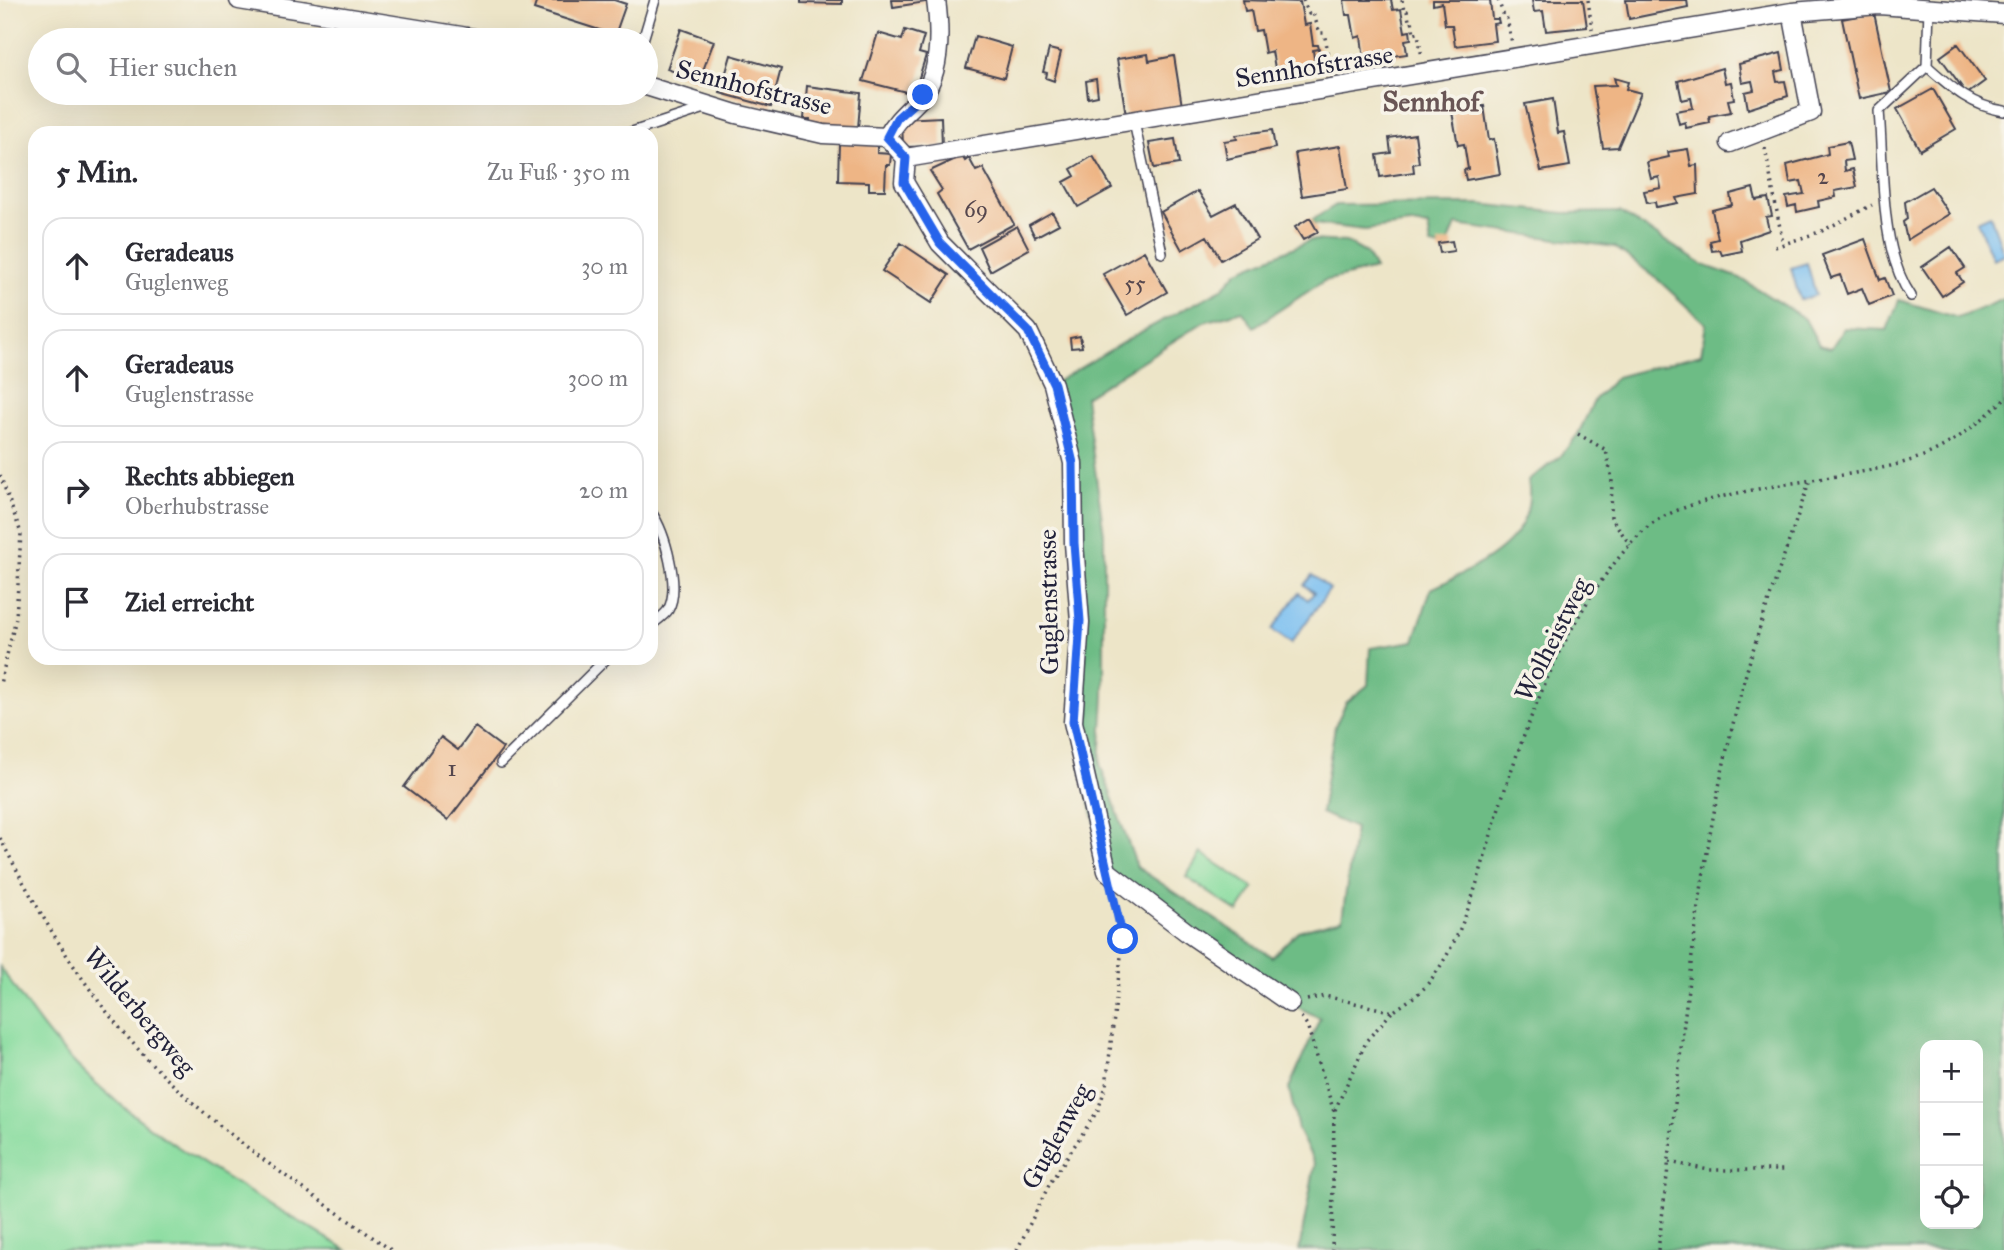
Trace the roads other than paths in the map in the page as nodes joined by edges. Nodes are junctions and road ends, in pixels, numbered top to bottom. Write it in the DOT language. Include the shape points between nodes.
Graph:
graph roads {
  1 [pos="239,0"];
  2 [pos="655,0"];
  3 [pos="936,0"];
  4 [pos="1929,4"];
  5 [pos="1792,12"];
  6 [pos="2004,13"];
  7 [pos="412,28"];
  8 [pos="647,28"];
  9 [pos="1927,66"];
  10 [pos="658,90"];
  11 [pos="710,106"];
  12 [pos="2004,111"];
  13 [pos="1134,122"];
  14 [pos="650,126"];
  15 [pos="887,137"];
  16 [pos="1730,144"];
  17 [pos="906,158"];
  18 [pos="1161,253"];
  19 [pos="1911,296"];
  20 [pos="658,523"];
  21 [pos="658,619"];
  22 [pos="600,665"];
  23 [pos="501,764"];
  24 [pos="1290,1003"];
  1 -- 7 [label="street"];
  2 -- 8 [label="lane"];
  3 -- 15 [label="street" via="939,36 931,76 923,95 897,118"];
  4 -- 5 [label="street, Sennhofstrasse"];
  4 -- 6 [label="street, Sennhofstrasse"];
  4 -- 9 [label="lane"];
  5 -- 13 [label="street, Sennhofstrasse"];
  5 -- 16 [label="street" via="1811,112"];
  9 -- 12 [label="lane" via="1975,105"];
  9 -- 19 [label="lane" via="1879,111 1890,248"];
  10 -- 11 [label="street, Sennhofstrasse"];
  11 -- 14 [label="lane"];
  11 -- 15 [label="street, Sennhofstrasse" via="824,134"];
  13 -- 17 [label="street, Sennhofstrasse"];
  13 -- 18 [label="lane"];
  15 -- 17 [label="street"];
  17 -- 24 [label="street, Guglenstrasse" via="904,182 940,243 1028,331 1054,384 1073,463 1080,621 1073,722 1107,871"];
  20 -- 21 [label="lane" via="674,582 668,610"];
  22 -- 23 [label="lane"];
}
